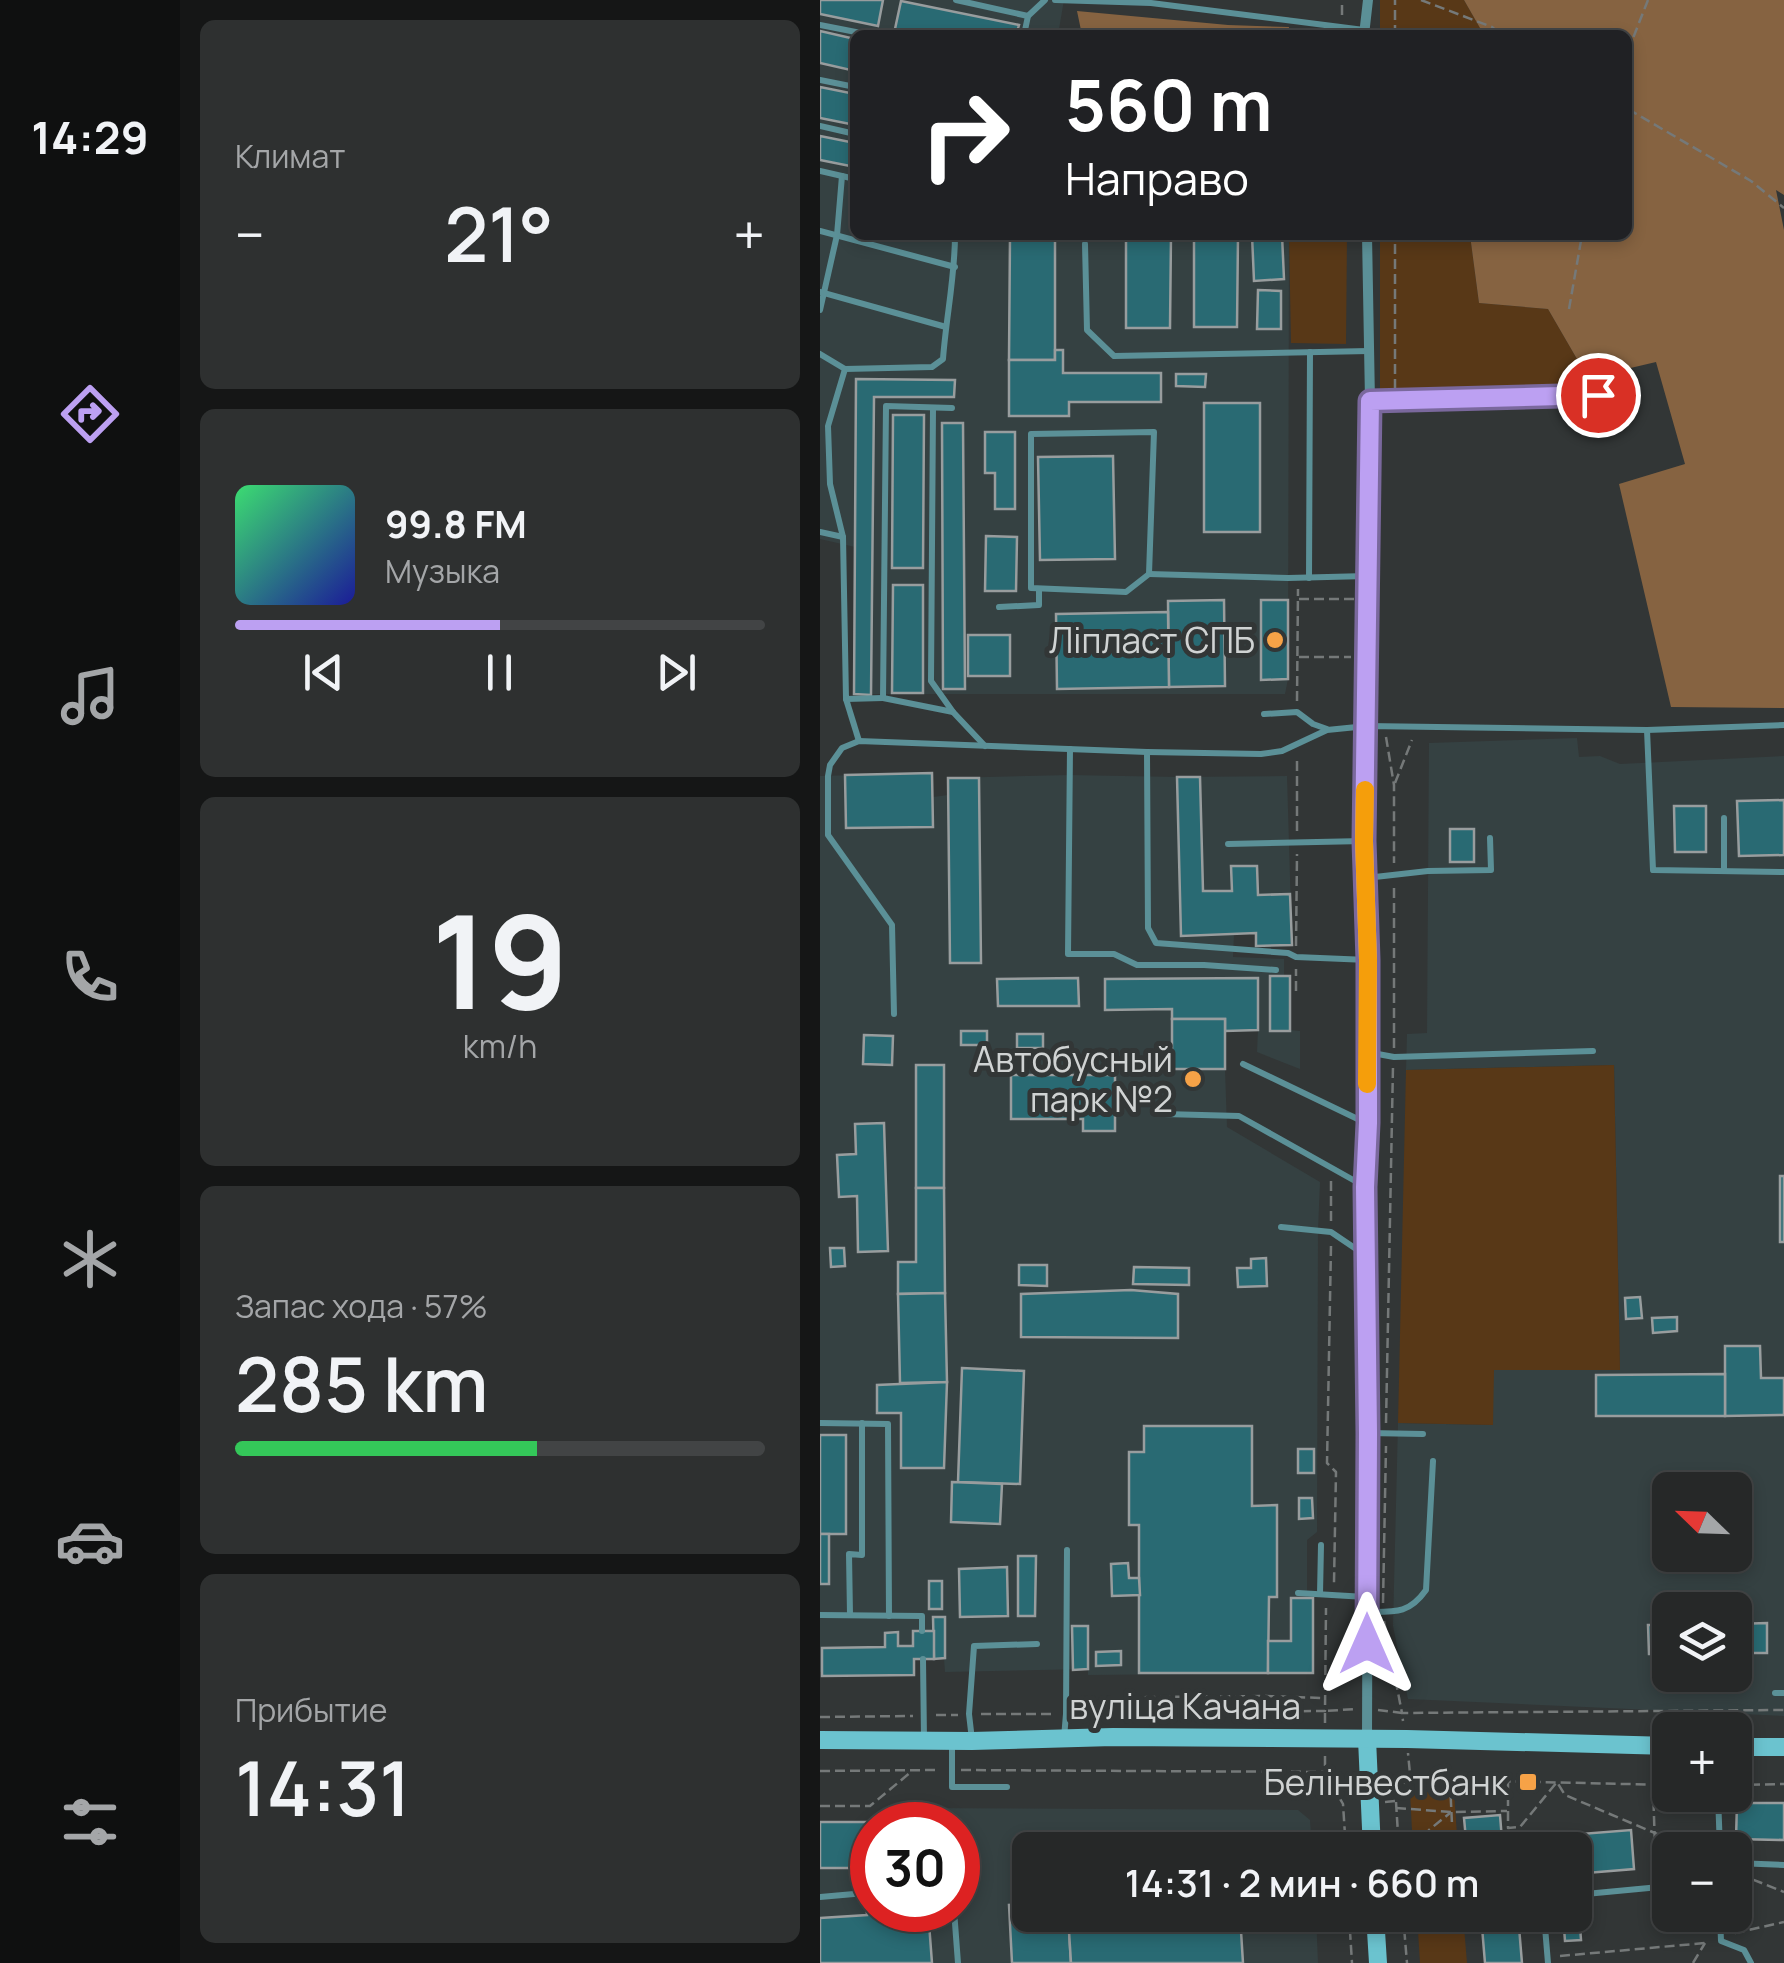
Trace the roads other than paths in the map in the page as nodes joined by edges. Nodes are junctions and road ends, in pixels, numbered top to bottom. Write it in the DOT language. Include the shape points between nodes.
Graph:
graph roads {
  1 [pos="956,0"];
  2 [pos="1045,0"];
  3 [pos="1055,0"];
  4 [pos="1368,0"];
  5 [pos="1095,1"];
  6 [pos="1028,16"];
  7 [pos="820,25"];
  8 [pos="1025,30"];
  9 [pos="1356,30"];
  10 [pos="1364,30"];
  11 [pos="850,31"];
  12 [pos="820,80"];
  13 [pos="850,85"];
  14 [pos="820,126"];
  15 [pos="850,133"];
  16 [pos="820,171"];
  17 [pos="842,176"];
  18 [pos="850,178"];
  19 [pos="820,230"];
  20 [pos="838,235"];
  21 [pos="850,238"];
  22 [pos="856,240"];
  23 [pos="955,240"];
  24 [pos="1368,240"];
  25 [pos="1085,244"];
  26 [pos="955,268"];
  27 [pos="822,292"];
  28 [pos="820,310"];
  29 [pos="946,328"];
  30 [pos="1370,351"];
  31 [pos="1310,352"];
  32 [pos="820,354"];
  33 [pos="845,369"];
  34 [pos="1598,395"];
  35 [pos="1370,401"];
  36 [pos="933,408"];
  37 [pos="952,408"];
  38 [pos="824,425"];
  39 [pos="820,483"];
  40 [pos="830,484"];
  41 [pos="820,532"];
  42 [pos="843,537"];
  43 [pos="1148,574"];
  44 [pos="1367,576"];
  45 [pos="1309,578"];
  46 [pos="1039,588"];
  47 [pos="999,607"];
  48 [pos="883,698"];
  49 [pos="846,699"];
  50 [pos="952,712"];
  51 [pos="1264,714"];
  52 [pos="1784,724"];
  53 [pos="1367,726"];
  54 [pos="1328,730"];
  55 [pos="1647,730"];
  56 [pos="859,741"];
  57 [pos="986,747"];
  58 [pos="1070,749"];
  59 [pos="1147,752"];
  60 [pos="1724,818"];
  61 [pos="1490,838"];
  62 [pos="1364,841"];
  63 [pos="1228,844"];
  64 [pos="1724,871"];
  65 [pos="1784,872"];
  66 [pos="1365,878"];
  67 [pos="1368,960"];
  68 [pos="1276,970"];
  69 [pos="894,1014"];
  70 [pos="1593,1050"];
  71 [pos="1366,1052"];
  72 [pos="1243,1064"];
  73 [pos="1164,1114"];
  74 [pos="1368,1123"];
  75 [pos="1365,1187"];
  76 [pos="1281,1227"];
  77 [pos="1366,1256"];
  78 [pos="820,1423"];
  79 [pos="862,1423"];
  80 [pos="1368,1433"];
  81 [pos="1423,1434"];
  82 [pos="1434,1462"];
  83 [pos="1321,1545"];
  84 [pos="1068,1550"];
  85 [pos="1298,1593"];
  86 [pos="1323,1595"];
  87 [pos="1368,1597"];
  88 [pos="1368,1612"];
  89 [pos="820,1615"];
  90 [pos="850,1615"];
  91 [pos="889,1616"];
  92 [pos="922,1631"];
  93 [pos="1038,1644"];
  94 [pos="923,1660"];
  95 [pos="1774,1692"];
  96 [pos="1784,1693"];
  97 [pos="1367,1738"];
  98 [pos="1064,1739"];
  99 [pos="820,1740"];
  100 [pos="924,1741"];
  101 [pos="952,1742"];
  102 [pos="972,1742"];
  103 [pos="1652,1746"];
  104 [pos="1752,1747"];
  105 [pos="1784,1747"];
  106 [pos="1007,1786"];
  107 [pos="1371,1832"];
  108 [pos="1752,1863"];
  109 [pos="1784,1865"];
  110 [pos="1652,1888"];
  111 [pos="850,1894"];
  112 [pos="1592,1894"];
  113 [pos="820,1897"];
  114 [pos="956,1932"];
  115 [pos="1376,1932"];
  116 [pos="1546,1932"];
  117 [pos="1721,1932"];
  118 [pos="1548,1960"];
  119 [pos="958,1963"];
  120 [pos="1378,1963"];
  121 [pos="1751,1963"];
  1 -- 6 [label="lane"];
  2 -- 6 [label="lane"];
  3 -- 5 [label="lane"];
  4 -- 10 [label="street"];
  5 -- 9 [label="lane" via="1151,2"];
  6 -- 8 [label="lane"];
  7 -- 11 [label="lane"];
  12 -- 13 [label="lane"];
  14 -- 15 [label="lane"];
  16 -- 17 [label="lane"];
  17 -- 18 [label="lane"];
  17 -- 20 [label="lane"];
  19 -- 20 [label="lane"];
  20 -- 21 [label="lane"];
  20 -- 27 [label="lane"];
  22 -- 26 [label="lane"];
  23 -- 26 [label="lane"];
  24 -- 30 [label="street"];
  25 -- 31 [label="lane" via="1087,330 1114,356"];
  26 -- 29 [label="lane"];
  27 -- 28 [label="lane"];
  27 -- 29 [label="lane"];
  29 -- 33 [label="lane" via="943,360 932,368"];
  30 -- 31 [label="lane"];
  30 -- 35 [label="street"];
  31 -- 45 [label="lane"];
  32 -- 33 [label="lane"];
  33 -- 38 [label="lane"];
  34 -- 35 [label="lane"];
  35 -- 44 [label="street"];
  36 -- 37 [label="lane"];
  36 -- 48 [label="lane" via="886,406"];
  36 -- 50 [label="lane" via="931,681"];
  38 -- 40 [label="lane"];
  39 -- 40 [label="lane"];
  40 -- 42 [label="lane"];
  41 -- 42 [label="lane"];
  42 -- 49 [label="lane"];
  43 -- 45 [label="lane"];
  43 -- 46 [label="lane" via="1126,592"];
  43 -- 46 [label="lane" via="1154,432 1031,434 1031,588"];
  44 -- 45 [label="lane"];
  44 -- 53 [label="street"];
  46 -- 47 [label="lane" via="1040,605"];
  48 -- 49 [label="lane"];
  48 -- 50 [label="lane"];
  49 -- 56 [label="lane"];
  50 -- 57 [label="lane"];
  51 -- 54 [label="lane" via="1298,712"];
  52 -- 55 [label="lane"];
  53 -- 54 [label="lane"];
  53 -- 55 [label="lane"];
  53 -- 62 [label="street"];
  54 -- 59 [label="lane" via="1282,752"];
  55 -- 64 [label="lane" via="1653,870"];
  56 -- 57 [label="lane"];
  56 -- 69 [label="lane" via="842,748 830,764 828,835 892,925"];
  57 -- 58 [label="lane"];
  58 -- 59 [label="lane"];
  58 -- 68 [label="lane" via="1068,954 1114,954 1137,966"];
  59 -- 67 [label="lane" via="1148,928 1156,943"];
  60 -- 64 [label="lane"];
  61 -- 66 [label="lane" via="1490,870"];
  62 -- 63 [label="lane"];
  62 -- 66 [label="street"];
  64 -- 65 [label="lane"];
  66 -- 67 [label="street"];
  67 -- 71 [label="street"];
  70 -- 71 [label="lane" via="1394,1057"];
  71 -- 74 [label="street"];
  72 -- 74 [label="lane"];
  73 -- 75 [label="lane" via="1239,1116"];
  74 -- 75 [label="street"];
  75 -- 77 [label="street"];
  76 -- 77 [label="lane" via="1331,1232"];
  77 -- 80 [label="street"];
  78 -- 79 [label="lane"];
  79 -- 90 [label="lane" via="862,1554 849,1554"];
  79 -- 91 [label="lane" via="888,1424"];
  80 -- 81 [label="lane"];
  80 -- 87 [label="street"];
  82 -- 88 [label="lane" via="1426,1590 1408,1609"];
  83 -- 86 [label="lane"];
  84 -- 98 [label="lane"];
  85 -- 86 [label="lane"];
  86 -- 87 [label="lane"];
  87 -- 88 [label="street"];
  88 -- 97 [label="street"];
  89 -- 90 [label="lane"];
  90 -- 91 [label="lane"];
  91 -- 92 [label="lane" via="922,1616"];
  93 -- 102 [label="lane" via="974,1646"];
  94 -- 100 [label="lane"];
  95 -- 96 [label="lane"];
  97 -- 98 [label="main road, вуліца Качана"];
  97 -- 103 [label="main road, вуліца Качана"];
  97 -- 107 [label="main road"];
  98 -- 102 [label="main road, вуліца Качана"];
  99 -- 100 [label="main road, вуліца Качана"];
  100 -- 101 [label="main road, вуліца Качана"];
  101 -- 102 [label="main road, вуліца Качана"];
  101 -- 106 [label="lane" via="952,1787"];
  104 -- 105 [label="main road"];
  108 -- 109 [label="lane"];
  110 -- 112 [label="lane"];
  111 -- 113 [label="lane"];
  114 -- 119 [label="lane"];
  115 -- 120 [label="main road"];
  116 -- 118 [label="lane"];
  117 -- 121 [label="lane" via="1721,1941 1744,1950"];
}
